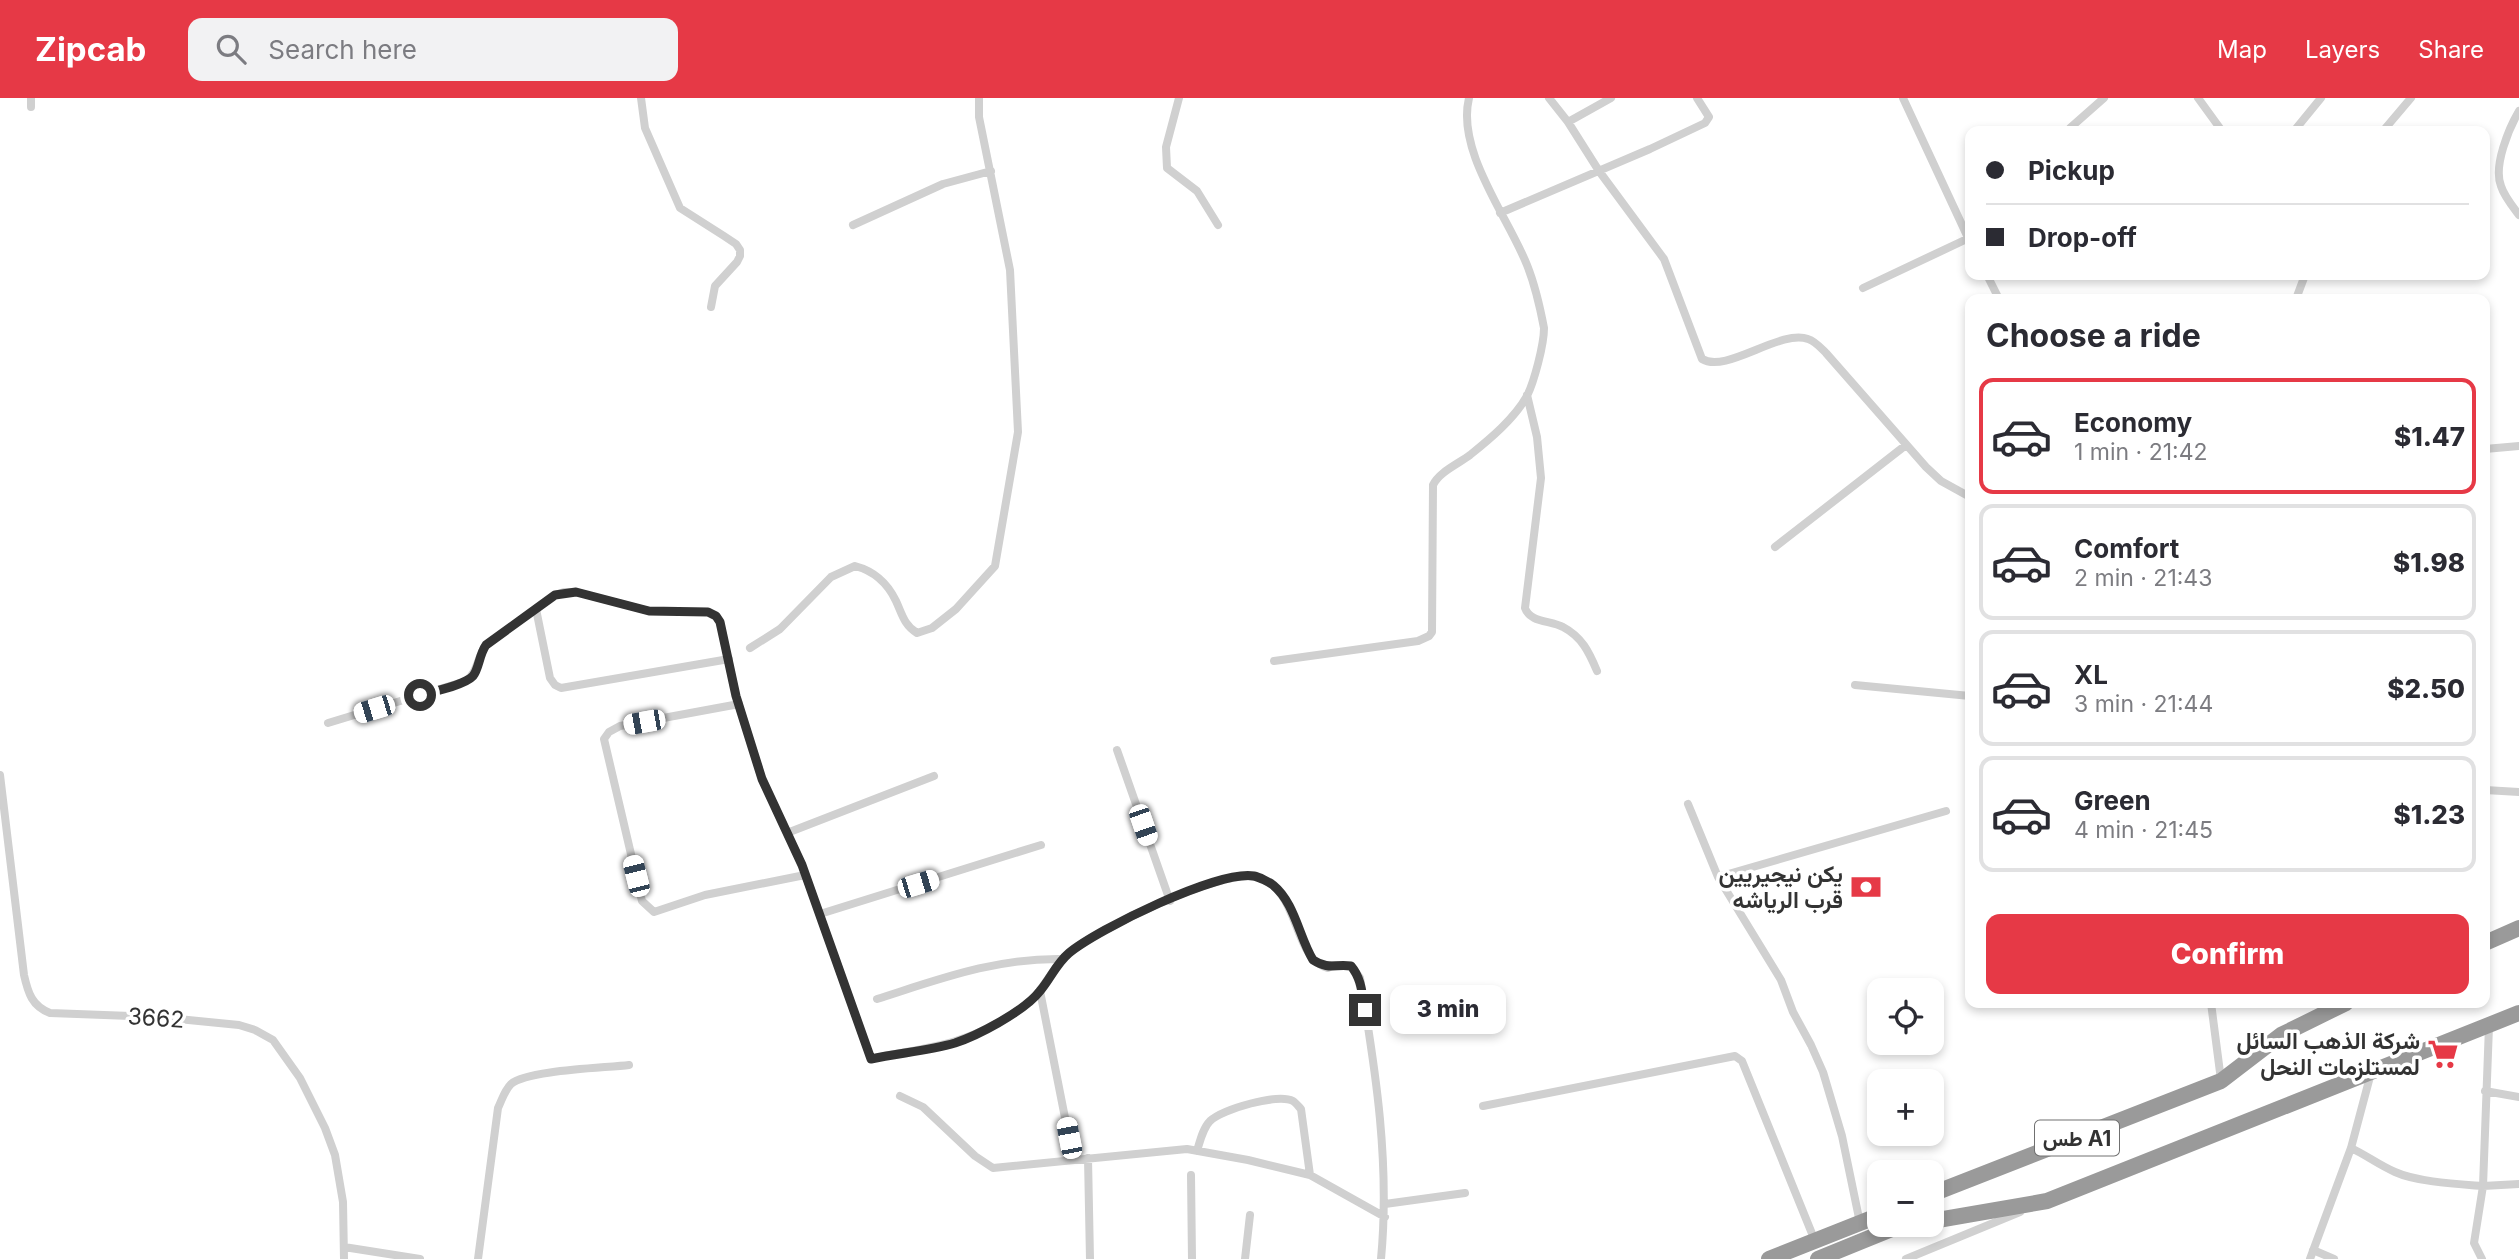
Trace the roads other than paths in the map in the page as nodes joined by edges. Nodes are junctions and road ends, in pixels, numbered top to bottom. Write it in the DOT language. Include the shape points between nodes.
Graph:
graph roads {
  1 [pos="641,98"];
  2 [pos="979,98"];
  3 [pos="1179,98"];
  4 [pos="1469,98"];
  5 [pos="1549,98"];
  6 [pos="1611,98"];
  7 [pos="1697,98"];
  8 [pos="1903,98"];
  9 [pos="2104,98"];
  10 [pos="2198,98"];
  11 [pos="2321,98"];
  12 [pos="2411,98"];
  13 [pos="2519,111"];
  14 [pos="1568,122"];
  15 [pos="2072,126"];
  16 [pos="2218,126"];
  17 [pos="2298,126"];
  18 [pos="2387,126"];
  19 [pos="991,171"];
  20 [pos="1599,171"];
  21 [pos="1500,213"];
  22 [pos="2519,215"];
  23 [pos="853,225"];
  24 [pos="1218,225"];
  25 [pos="1965,229"];
  26 [pos="1965,242"];
  27 [pos="1863,288"];
  28 [pos="711,307"];
  29 [pos="1527,395"];
  30 [pos="1906,445"];
  31 [pos="2519,446"];
  32 [pos="2490,449"];
  33 [pos="1965,494"];
  34 [pos="1775,547"];
  35 [pos="536,608"];
  36 [pos="750,648"];
  37 [pos="729,659"];
  38 [pos="1274,662"];
  39 [pos="1597,671"];
  40 [pos="1855,685"];
  41 [pos="1965,696"];
  42 [pos="738,705"];
  43 [pos="328,723"];
  44 [pos="1117,750"];
  45 [pos="0,775"];
  46 [pos="934,776"];
  47 [pos="2490,790"];
  48 [pos="2519,792"];
  49 [pos="1688,804"];
  50 [pos="1945,811"];
  51 [pos="787,833"];
  52 [pos="1041,845"];
  53 [pos="805,875"];
  54 [pos="1718,877"];
  55 [pos="1170,901"];
  56 [pos="820,914"];
  57 [pos="2519,928"];
  58 [pos="2490,941"];
  59 [pos="1062,959"];
  60 [pos="1040,991"];
  61 [pos="877,999"];
  62 [pos="2212,1008"];
  63 [pos="2337,1008"];
  64 [pos="2519,1013"];
  65 [pos="2488,1026"];
  66 [pos="629,1065"];
  67 [pos="2371,1073"];
  68 [pos="2221,1081"];
  69 [pos="2485,1091"];
  70 [pos="900,1096"];
  71 [pos="2519,1097"];
  72 [pos="1483,1107"];
  73 [pos="1069,1138"];
  74 [pos="2351,1149"];
  75 [pos="1197,1151"];
  76 [pos="1088,1158"];
  77 [pos="1191,1175"];
  78 [pos="1310,1175"];
  79 [pos="2519,1184"];
  80 [pos="2483,1186"];
  81 [pos="1944,1190"];
  82 [pos="1465,1193"];
  83 [pos="2047,1201"];
  84 [pos="1385,1203"];
  85 [pos="1250,1215"];
  86 [pos="1385,1217"];
  87 [pos="1944,1219"];
  88 [pos="1867,1220"];
  89 [pos="1860,1223"];
  90 [pos="1874,1237"];
  91 [pos="1815,1241"];
  92 [pos="344,1247"];
  93 [pos="2311,1254"];
  94 [pos="344,1259"];
  95 [pos="420,1259"];
  96 [pos="478,1259"];
  97 [pos="1090,1259"];
  98 [pos="1192,1259"];
  99 [pos="1245,1259"];
  100 [pos="1381,1259"];
  101 [pos="1769,1259"];
  102 [pos="1818,1259"];
  103 [pos="1906,1259"];
  104 [pos="2334,1259"];
  105 [pos="2482,1259"];
  1 -- 28 [label="street" via="645,128 680,208 740,250 737,262 715,286"];
  2 -- 19 [label="street"];
  3 -- 24 [label="street" via="1166,147 1167,168 1197,191"];
  4 -- 21 [label="street" via="1465,118 1470,137"];
  5 -- 14 [label="street"];
  6 -- 14 [label="street"];
  7 -- 20 [label="street" via="1709,117 1705,123"];
  8 -- 25 [label="street"];
  9 -- 15 [label="street"];
  10 -- 16 [label="street"];
  11 -- 17 [label="street"];
  12 -- 18 [label="street"];
  13 -- 22 [label="street" via="2501,156 2500,184"];
  14 -- 20 [label="street"];
  19 -- 23 [label="street" via="943,184"];
  19 -- 36 [label="street" via="1010,270 1018,432 995,566 956,609 932,628 917,633 908,627 895,597 873,571 855,566 831,577 780,629"];
  20 -- 21 [label="street"];
  20 -- 30 [label="street" via="1664,259 1702,359 1711,363 1792,338 1810,340"];
  21 -- 29 [label="street" via="1527,265 1544,328"];
  26 -- 27 [label="street"];
  29 -- 38 [label="street" via="1500,428 1433,485 1429,636"];
  29 -- 39 [label="street" via="1541,478 1525,608 1532,618 1564,627 1579,639"];
  30 -- 33 [label="street" via="1941,481"];
  30 -- 34 [label="street"];
  31 -- 32 [label="street"];
  35 -- 37 [label="street" via="555,595 576,592 649,611 708,612 720,622"];
  35 -- 37 [label="street" via="550,678 561,688"];
  35 -- 43 [label="street" via="486,645 474,675 466,681"];
  37 -- 42 [label="street"];
  40 -- 41 [label="street"];
  42 -- 51 [label="street" via="762,779"];
  42 -- 53 [label="street" via="620,726 604,739 642,901 654,912 705,895"];
  44 -- 55 [label="street"];
  45 -- 92 [label="street, 3662" via="24,975 33,1002 50,1013 239,1025 273,1040 300,1078 335,1156"];
  46 -- 51 [label="street"];
  47 -- 48 [label="street"];
  49 -- 54 [label="street"];
  50 -- 54 [label="street"];
  51 -- 53 [label="street"];
  52 -- 56 [label="street"];
  53 -- 56 [label="street"];
  54 -- 89 [label="street" via="1781,980 1823,1072"];
  55 -- 59 [label="street" via="1130,916"];
  55 -- 84 [label="street" via="1207,884 1254,876 1273,884 1284,897 1313,960 1323,966 1345,965 1355,970 1360,978 1383,1141"];
  56 -- 60 [label="street" via="871,1059 953,1044 1021,1008"];
  57 -- 58 [label="highway"];
  59 -- 60 [label="street"];
  59 -- 61 [label="street" via="978,967"];
  60 -- 73 [label="street"];
  62 -- 68 [label="street"];
  63 -- 68 [label="highway" via="2281,1035"];
  64 -- 65 [label="highway"];
  65 -- 67 [label="highway"];
  65 -- 69 [label="street"];
  66 -- 96 [label="street" via="545,1073 512,1083 498,1108"];
  67 -- 74 [label="street"];
  67 -- 83 [label="highway"];
  68 -- 81 [label="highway, طس A1"];
  69 -- 71 [label="street"];
  69 -- 80 [label="street"];
  70 -- 76 [label="street" via="923,1107 975,1157 993,1168"];
  72 -- 91 [label="street" via="1735,1056 1742,1061"];
  74 -- 80 [label="street" via="2408,1176"];
  74 -- 93 [label="street"];
  75 -- 76 [label="street"];
  75 -- 78 [label="street"];
  75 -- 78 [label="street" via="1204,1130 1219,1115 1258,1101 1284,1099 1301,1109"];
  76 -- 97 [label="street"];
  77 -- 98 [label="street"];
  78 -- 86 [label="street"];
  79 -- 80 [label="street"];
  80 -- 105 [label="street" via="2474,1243"];
  82 -- 84 [label="street"];
  83 -- 87 [label="highway"];
  83 -- 103 [label="street"];
  84 -- 86 [label="street"];
  85 -- 99 [label="street"];
  86 -- 100 [label="street"];
  88 -- 89 [label="highway"];
  89 -- 91 [label="highway"];
  90 -- 102 [label="highway"];
  91 -- 101 [label="highway"];
  92 -- 94 [label="street, 3662"];
  92 -- 95 [label="street"];
  93 -- 104 [label="street"];
}
